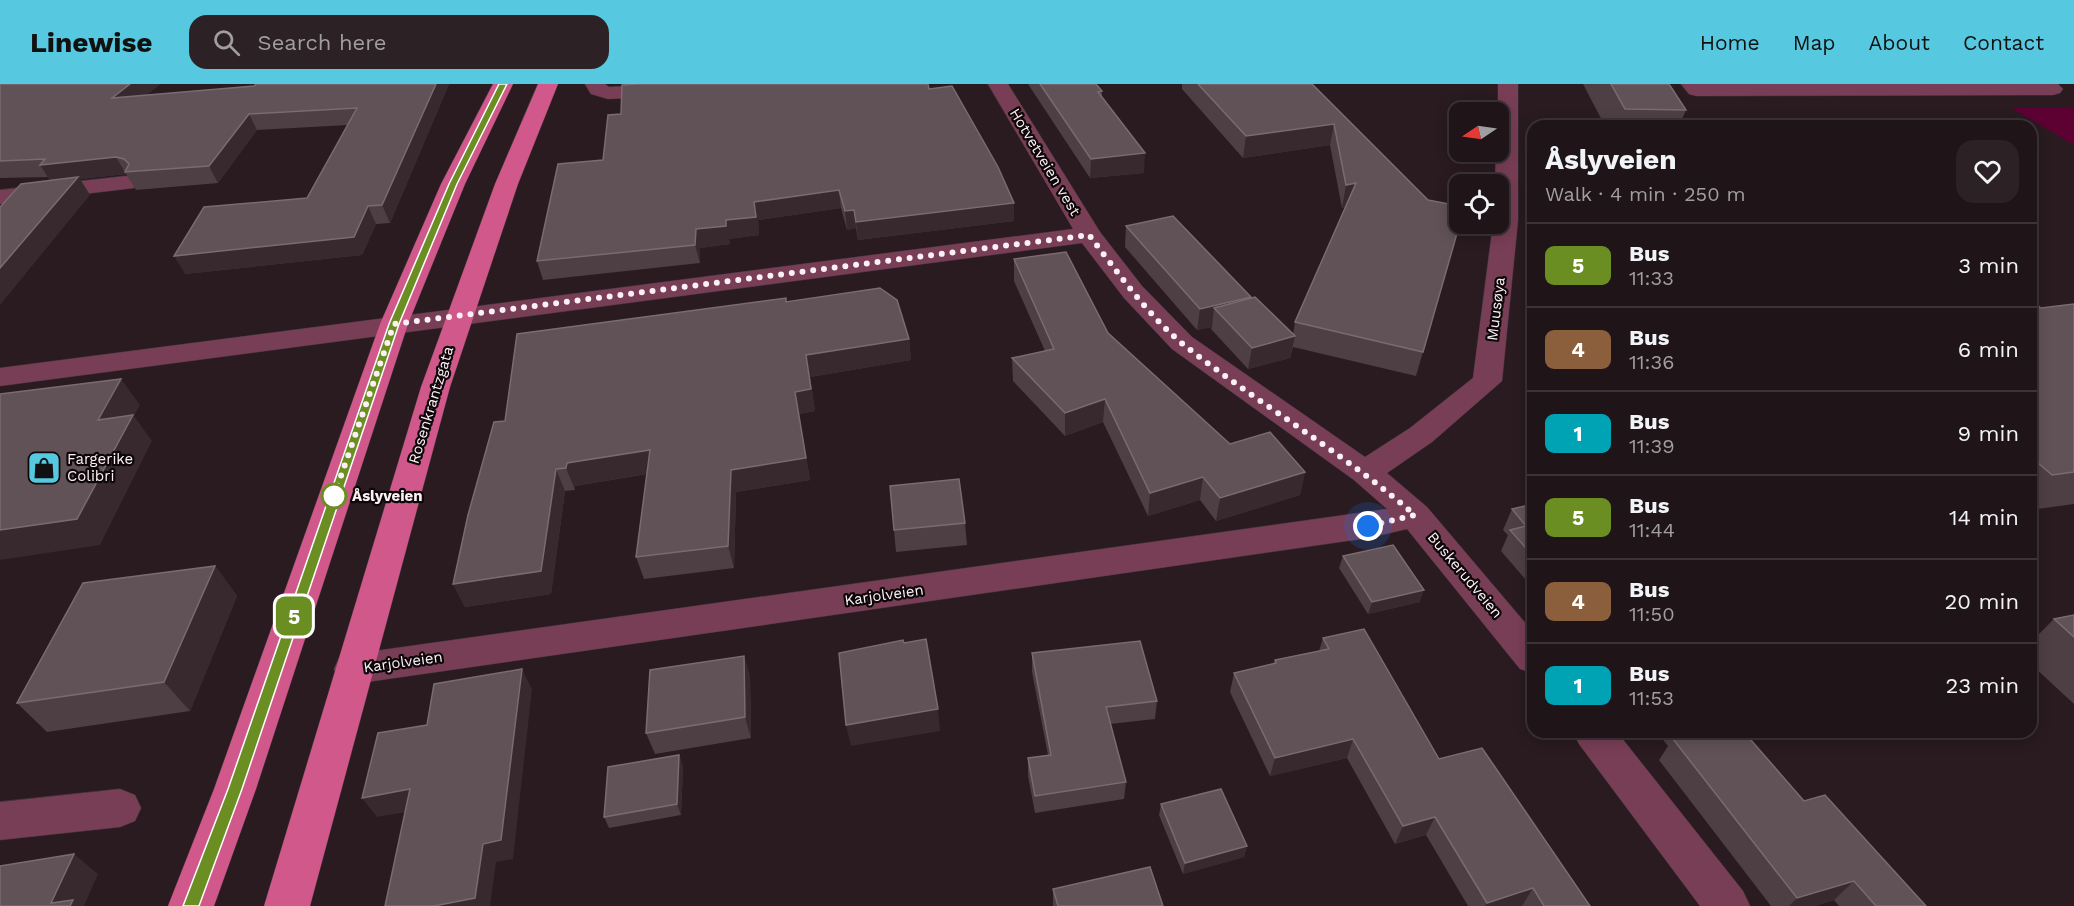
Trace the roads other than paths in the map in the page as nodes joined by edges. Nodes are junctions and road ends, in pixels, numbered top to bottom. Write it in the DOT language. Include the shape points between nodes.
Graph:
graph roads {
  1 [pos="503,84"];
  2 [pos="548,84"];
  3 [pos="595,84"];
  4 [pos="998,84"];
  5 [pos="1508,84"];
  6 [pos="1691,84"];
  7 [pos="2045,84"];
  8 [pos="691,88"];
  9 [pos="126,183"];
  10 [pos="0,197"];
  11 [pos="1089,235"];
  12 [pos="458,316"];
  13 [pos="394,324"];
  14 [pos="0,377"];
  15 [pos="1365,472"];
  16 [pos="1415,515"];
  17 [pos="1527,651"];
  18 [pos="353,669"];
  19 [pos="1598,738"];
  20 [pos="120,808"];
  21 [pos="0,820"];
  22 [pos="191,906"];
  23 [pos="287,906"];
  24 [pos="1727,906"];
  1 -- 13 [label="main road" via="453,184"];
  2 -- 12 [label="main road, Rosenkrantzgata" via="509,176"];
  3 -- 8 [label="street" via="598,90 608,93"];
  4 -- 11 [label="street, Hotvetveien vest"];
  5 -- 15 [label="street, Muusøya" via="1506,220 1487,381 1421,435"];
  6 -- 7 [label="street" via="1696,90 2053,89"];
  9 -- 10 [label="street"];
  11 -- 12 [label="street"];
  11 -- 15 [label="street, Hotvetveien vest" via="1133,292 1182,343"];
  12 -- 13 [label="street"];
  12 -- 18 [label="main road, Rosenkrantzgata"];
  13 -- 14 [label="street"];
  13 -- 22 [label="main road" via="235,789"];
  15 -- 16 [label="street, Buskerudveien"];
  16 -- 17 [label="street, Buskerudveien"];
  16 -- 18 [label="street, Karjolveien" via="1345,530"];
  18 -- 23 [label="main road, Rosenkrantzgata"];
  19 -- 24 [label="street"];
  20 -- 21 [label="street"];
}
